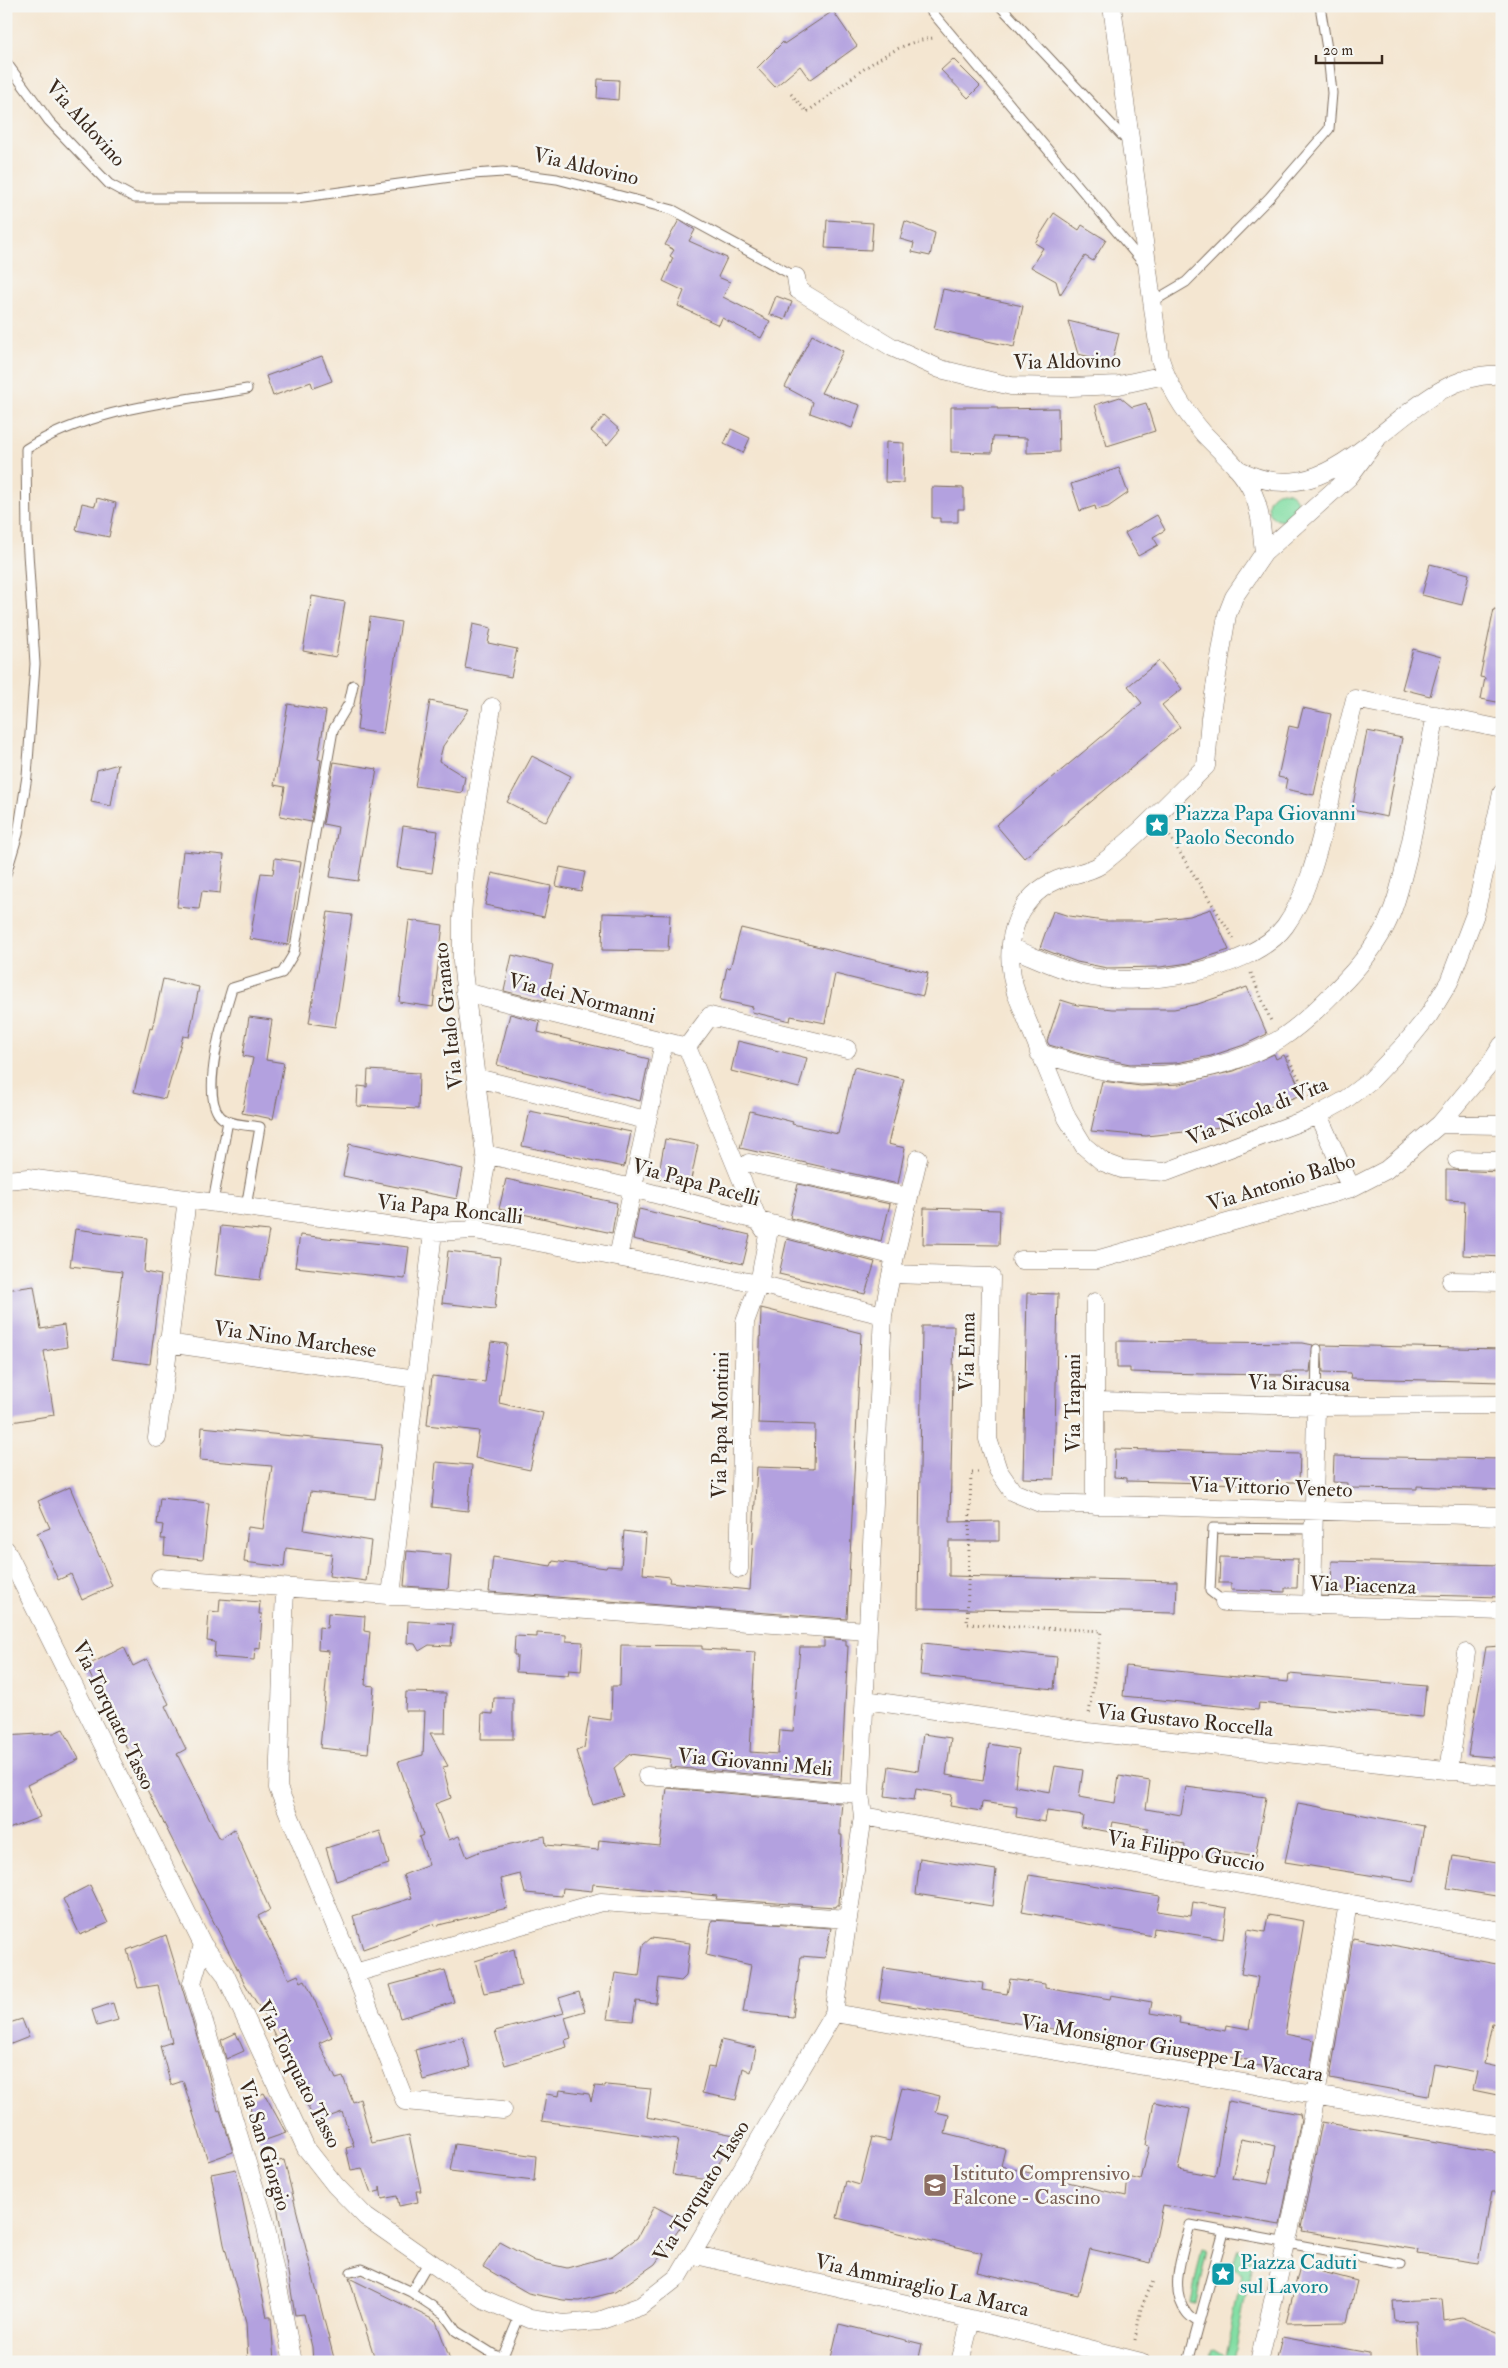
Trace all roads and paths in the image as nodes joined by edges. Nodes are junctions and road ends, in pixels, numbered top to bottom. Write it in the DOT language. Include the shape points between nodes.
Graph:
graph roads {
  1 [pos="927,6"];
  2 [pos="1000,6"];
  3 [pos="1112,6"];
  4 [pos="1320,6"];
  5 [pos="954,38"];
  6 [pos="6,62"];
  7 [pos="790,94"];
  8 [pos="1132,147"];
  9 [pos="1146,266"];
  10 [pos="796,277"];
  11 [pos="1151,302"];
  12 [pos="1165,375"];
  13 [pos="1502,375"];
  14 [pos="247,389"];
  15 [pos="1377,439"];
  16 [pos="1236,468"];
  17 [pos="1264,553"];
  18 [pos="353,685"];
  19 [pos="492,707"];
  20 [pos="1436,715"];
  21 [pos="1502,729"];
  22 [pos="1502,793"];
  23 [pos="1156,814"];
  24 [pos="6,874"];
  25 [pos="1012,948"];
  26 [pos="1244,956"];
  27 [pos="466,992"];
  28 [pos="1279,1040"];
  29 [pos="664,1042"];
  30 [pos="1502,1045"];
  31 [pos="687,1047"];
  32 [pos="847,1049"];
  33 [pos="1039,1053"];
  34 [pos="478,1078"];
  35 [pos="1318,1114"];
  36 [pos="228,1120"];
  37 [pos="646,1120"];
  38 [pos="1440,1124"];
  39 [pos="1502,1125"];
  40 [pos="485,1154"];
  41 [pos="918,1159"];
  42 [pos="1457,1160"];
  43 [pos="1502,1161"];
  44 [pos="749,1163"];
  45 [pos="6,1180"];
  46 [pos="632,1188"];
  47 [pos="1350,1188"];
  48 [pos="909,1197"];
  49 [pos="187,1199"];
  50 [pos="213,1202"];
  51 [pos="246,1207"];
  52 [pos="759,1222"];
  53 [pos="475,1230"];
  54 [pos="433,1232"];
  55 [pos="895,1256"];
  56 [pos="618,1257"];
  57 [pos="1021,1260"];
  58 [pos="891,1274"];
  59 [pos="1452,1281"];
  60 [pos="1502,1282"];
  61 [pos="759,1284"];
  62 [pos="1096,1302"];
  63 [pos="884,1315"];
  64 [pos="167,1343"];
  65 [pos="1317,1349"];
  66 [pos="416,1379"];
  67 [pos="1096,1402"];
  68 [pos="1502,1405"];
  69 [pos="1316,1406"];
  70 [pos="156,1438"];
  71 [pos="998,1470"];
  72 [pos="1040,1503"];
  73 [pos="1095,1505"];
  74 [pos="1314,1511"];
  75 [pos="1502,1516"];
  76 [pos="1313,1529"];
  77 [pos="6,1550"];
  78 [pos="739,1569"];
  79 [pos="160,1578"];
  80 [pos="285,1588"];
  81 [pos="391,1596"];
  82 [pos="1224,1602"];
  83 [pos="1312,1606"];
  84 [pos="1502,1611"];
  85 [pos="867,1631"];
  86 [pos="1466,1653"];
  87 [pos="865,1700"];
  88 [pos="1087,1732"];
  89 [pos="1449,1771"];
  90 [pos="647,1776"];
  91 [pos="1502,1776"];
  92 [pos="860,1794"];
  93 [pos="863,1816"];
  94 [pos="1348,1903"];
  95 [pos="848,1919"];
  96 [pos="1502,1931"];
  97 [pos="203,1945"];
  98 [pos="355,1973"];
  99 [pos="834,2013"];
  100 [pos="1316,2096"];
  101 [pos="503,2110"];
  102 [pos="1502,2128"];
  103 [pos="1224,2231"];
  104 [pos="1288,2235"];
  105 [pos="692,2254"];
  106 [pos="429,2261"];
  107 [pos="1401,2264"];
  108 [pos="350,2272"];
  109 [pos="1154,2279"];
  110 [pos="411,2292"];
  111 [pos="520,2315"];
  112 [pos="971,2319"];
  113 [pos="1199,2323"];
  114 [pos="1135,2339"];
  115 [pos="293,2362"];
  116 [pos="960,2362"];
  117 [pos="1140,2362"];
  118 [pos="1188,2362"];
  119 [pos="1259,2362"];
  1 -- 5 [label="lane"];
  2 -- 8 [label="lane"];
  3 -- 8 [label="street"];
  4 -- 11 [label="lane" via="1332,93 1329,129 1268,198 1186,282"];
  5 -- 7 [label="path" via="918,39 896,48 807,112"];
  5 -- 9 [label="lane"];
  6 -- 10 [label="lane, Via Aldovino" via="55,128 109,184 135,198 296,198 503,172 557,179 673,210"];
  8 -- 9 [label="street"];
  9 -- 11 [label="street"];
  10 -- 12 [label="street, Via Aldovino" via="798,290 874,338 940,368 1011,386 1119,385"];
  11 -- 12 [label="street"];
  12 -- 16 [label="street" via="1173,392 1203,433"];
  13 -- 15 [label="street" via="1459,380 1436,392"];
  14 -- 24 [label="lane" via="106,414 45,437 26,449 27,537 35,664 27,776 18,834"];
  15 -- 16 [label="street" via="1336,468 1307,479 1278,481 1253,478"];
  15 -- 17 [label="street" via="1350,477"];
  16 -- 17 [label="street" via="1252,492 1260,518"];
  17 -- 23 [label="street" via="1234,597 1227,615 1210,718 1206,766"];
  18 -- 36 [label="lane" via="349,703 333,730 294,954 282,973 232,988 223,1018 213,1071 212,1099 220,1116"];
  19 -- 27 [label="street, Via Italo Granato" via="465,871 462,962"];
  20 -- 21 [label="street"];
  20 -- 26 [label="street" via="1355,699 1316,860 1301,896 1285,926 1269,943"];
  20 -- 28 [label="street" via="1398,896 1385,927 1360,966 1321,1006"];
  22 -- 35 [label="street, Via Nicola di Vita" via="1475,914 1449,982 1429,1015 1371,1080 1342,1102"];
  23 -- 25 [label="street" via="1098,866 1056,880 1028,899 1017,916"];
  23 -- 26 [label="path"];
  25 -- 26 [label="street" via="1083,975 1124,980 1164,979"];
  25 -- 33 [label="street, Via Nicola di Vita" via="1010,972"];
  26 -- 28 [label="path"];
  27 -- 29 [label="street, Via dei Normanni"];
  27 -- 34 [label="street, Via Italo Granato"];
  28 -- 33 [label="street" via="1209,1067 1144,1075 1090,1068"];
  28 -- 35 [label="path"];
  29 -- 31 [label="street, Via dei Normanni"];
  29 -- 37 [label="street"];
  30 -- 38 [label="street, Via Antonio Balbo"];
  31 -- 32 [label="street" via="710,1016"];
  31 -- 52 [label="street, Via Papa Montini"];
  33 -- 35 [label="street, Via Nicola di Vita" via="1067,1118 1084,1146 1103,1162 1122,1169 1166,1172"];
  34 -- 37 [label="street"];
  34 -- 40 [label="street, Via Italo Granato"];
  35 -- 47 [label="street"];
  36 -- 50 [label="lane"];
  36 -- 51 [label="lane" via="260,1127"];
  37 -- 46 [label="street"];
  38 -- 39 [label="street"];
  38 -- 47 [label="street, Via Antonio Balbo" via="1386,1170"];
  40 -- 46 [label="street, Via Papa Pacelli"];
  40 -- 53 [label="street, Via Italo Granato"];
  41 -- 48 [label="street, Via Torquato Tasso"];
  42 -- 43 [label="street"];
  44 -- 48 [label="street"];
  45 -- 49 [label="street, Via Papa Roncalli" via="28,1178"];
  46 -- 52 [label="street, Via Papa Pacelli"];
  46 -- 56 [label="street"];
  47 -- 57 [label="street, Via Antonio Balbo" via="1096,1260"];
  48 -- 55 [label="street, Via Torquato Tasso"];
  49 -- 50 [label="street, Via Papa Roncalli"];
  49 -- 64 [label="street"];
  50 -- 51 [label="street, Via Papa Roncalli"];
  51 -- 54 [label="street, Via Papa Roncalli"];
  52 -- 55 [label="street, Via Papa Pacelli"];
  52 -- 61 [label="street, Via Papa Montini" via="768,1235"];
  53 -- 54 [label="street, Via Papa Roncalli"];
  53 -- 56 [label="street, Via Papa Roncalli"];
  54 -- 66 [label="street"];
  55 -- 58 [label="street, Via Torquato Tasso"];
  56 -- 61 [label="street, Via Papa Roncalli"];
  58 -- 63 [label="street, Via Torquato Tasso"];
  58 -- 71 [label="street, Via Enna" via="991,1277 988,1439"];
  59 -- 60 [label="street"];
  61 -- 63 [label="street, Via Papa Roncalli"];
  61 -- 78 [label="street, Via Papa Montini" via="745,1322"];
  62 -- 67 [label="street, Via Trapani"];
  63 -- 85 [label="street, Via Torquato Tasso"];
  64 -- 66 [label="street, Via Nino Marchese"];
  64 -- 70 [label="street"];
  65 -- 69 [label="lane"];
  66 -- 81 [label="street"];
  67 -- 69 [label="street, Via Siracusa"];
  67 -- 73 [label="street, Via Trapani"];
  68 -- 69 [label="street, Via Siracusa"];
  69 -- 74 [label="street"];
  71 -- 72 [label="street, Via Enna" via="1013,1492"];
  71 -- 88 [label="path" via="971,1472 967,1624 1101,1631"];
  72 -- 73 [label="street, Via Vittorio Veneto"];
  73 -- 74 [label="street, Via Vittorio Veneto"];
  74 -- 75 [label="street, Via Vittorio Veneto"];
  74 -- 76 [label="street"];
  76 -- 82 [label="lane" via="1213,1528 1210,1592"];
  76 -- 83 [label="street"];
  77 -- 97 [label="street, Via Torquato Tasso"];
  79 -- 80 [label="street"];
  80 -- 81 [label="street"];
  80 -- 98 [label="street" via="278,1788"];
  81 -- 85 [label="street"];
  82 -- 83 [label="street, Via Piacenza"];
  83 -- 84 [label="street, Via Piacenza"];
  85 -- 87 [label="street, Via Torquato Tasso"];
  86 -- 89 [label="street"];
  87 -- 88 [label="street, Via Gustavo Roccella"];
  87 -- 92 [label="street, Via Torquato Tasso"];
  88 -- 89 [label="street, Via Gustavo Roccella"];
  89 -- 91 [label="street, Via Gustavo Roccella"];
  90 -- 92 [label="street, Via Giovanni Meli"];
  92 -- 93 [label="street, Via Torquato Tasso"];
  93 -- 94 [label="street, Via Filippo Guccio"];
  93 -- 95 [label="street, Via Torquato Tasso"];
  94 -- 96 [label="street, Via Filippo Guccio"];
  94 -- 100 [label="street"];
  95 -- 98 [label="street" via="601,1902"];
  95 -- 99 [label="street, Via Torquato Tasso"];
  97 -- 106 [label="street, Via Torquato Tasso" via="225,1974 306,2148 366,2217"];
  97 -- 115 [label="street, Via San Giorgio" via="192,1983 265,2222"];
  98 -- 101 [label="street" via="405,2101"];
  99 -- 100 [label="street, Via Monsignor Giuseppe La Vaccara"];
  99 -- 105 [label="street, Via Torquato Tasso"];
  100 -- 102 [label="street, Via Monsignor Giuseppe La Vaccara"];
  100 -- 104 [label="street"];
  103 -- 104 [label="lane"];
  103 -- 113 [label="lane"];
  103 -- 113 [label="lane" via="1190,2225 1178,2292 1186,2312"];
  104 -- 107 [label="lane"];
  104 -- 119 [label="street"];
  105 -- 111 [label="street, Via Torquato Tasso" via="679,2276 641,2306 599,2321 563,2324"];
  105 -- 112 [label="street, Via Ammiraglio La Marca"];
  106 -- 110 [label="lane"];
  106 -- 111 [label="street, Via Torquato Tasso" via="483,2299"];
  108 -- 110 [label="lane" via="362,2269"];
  109 -- 114 [label="path" via="1141,2308"];
  110 -- 111 [label="lane" via="444,2314 456,2331 496,2356 503,2356"];
  112 -- 116 [label="street"];
  112 -- 117 [label="street, Via Ammiraglio La Marca"];
  113 -- 118 [label="lane"];
}
